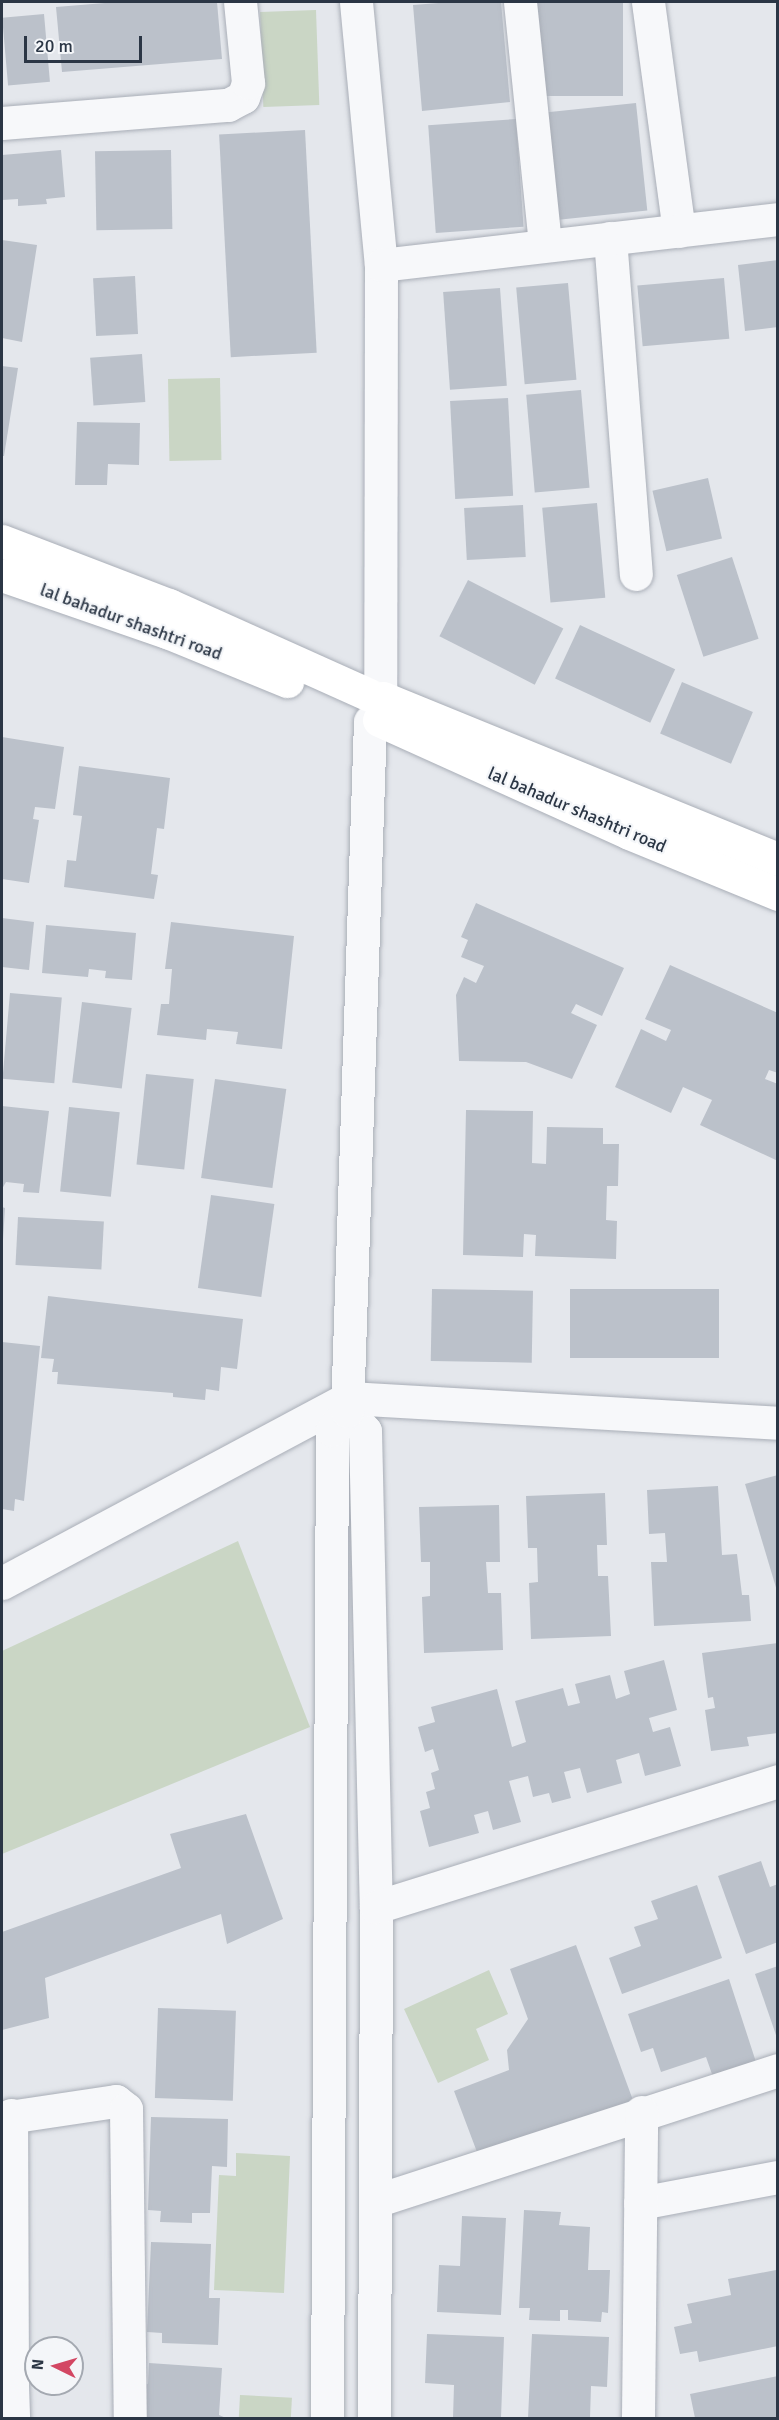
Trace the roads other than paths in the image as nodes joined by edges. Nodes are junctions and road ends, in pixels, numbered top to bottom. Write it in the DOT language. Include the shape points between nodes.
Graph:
graph roads {
  1 [pos="240,2"];
  2 [pos="356,2"];
  3 [pos="519,2"];
  4 [pos="648,2"];
  5 [pos="2,123"];
  6 [pos="777,219"];
  7 [pos="679,231"];
  8 [pos="610,238"];
  9 [pos="545,244"];
  10 [pos="381,265"];
  11 [pos="2,541"];
  12 [pos="636,574"];
  13 [pos="2,575"];
  14 [pos="374,707"];
  15 [pos="777,859"];
  16 [pos="777,894"];
  17 [pos="347,1404"];
  18 [pos="777,1423"];
  19 [pos="2,1583"];
  20 [pos="777,1781"];
  21 [pos="376,1907"];
  22 [pos="777,2070"];
  23 [pos="641,2112"];
  24 [pos="6,2116"];
  25 [pos="777,2177"];
  26 [pos="375,2201"];
  27 [pos="640,2203"];
  28 [pos="7,2386"];
  29 [pos="13,2418"];
  30 [pos="130,2418"];
  31 [pos="327,2418"];
  32 [pos="374,2418"];
  33 [pos="638,2418"];
  1 -- 5 [label="street" via="248,83 243,97 228,105"];
  2 -- 10 [label="street"];
  3 -- 9 [label="street"];
  4 -- 7 [label="street"];
  6 -- 7 [label="street"];
  7 -- 8 [label="street"];
  8 -- 9 [label="street"];
  8 -- 12 [label="street"];
  9 -- 10 [label="street"];
  10 -- 14 [label="street"];
  11 -- 14 [label="main road" via="170,605"];
  13 -- 14 [label="main road, lal bahadur shashtri road"];
  14 -- 15 [label="main road"];
  14 -- 16 [label="main road, lal bahadur shashtri road" via="608,824"];
  14 -- 17 [label="street"];
  17 -- 18 [label="street"];
  17 -- 19 [label="street"];
  17 -- 21 [label="street" via="365,1431"];
  17 -- 31 [label="street" via="332,1430"];
  20 -- 21 [label="street"];
  21 -- 26 [label="street"];
  22 -- 23 [label="street"];
  23 -- 26 [label="street"];
  23 -- 27 [label="street"];
  24 -- 28 [label="street"];
  24 -- 30 [label="street" via="116,2101 126,2109"];
  25 -- 27 [label="street"];
  26 -- 32 [label="street"];
  27 -- 33 [label="street"];
  28 -- 29 [label="street"];
}
